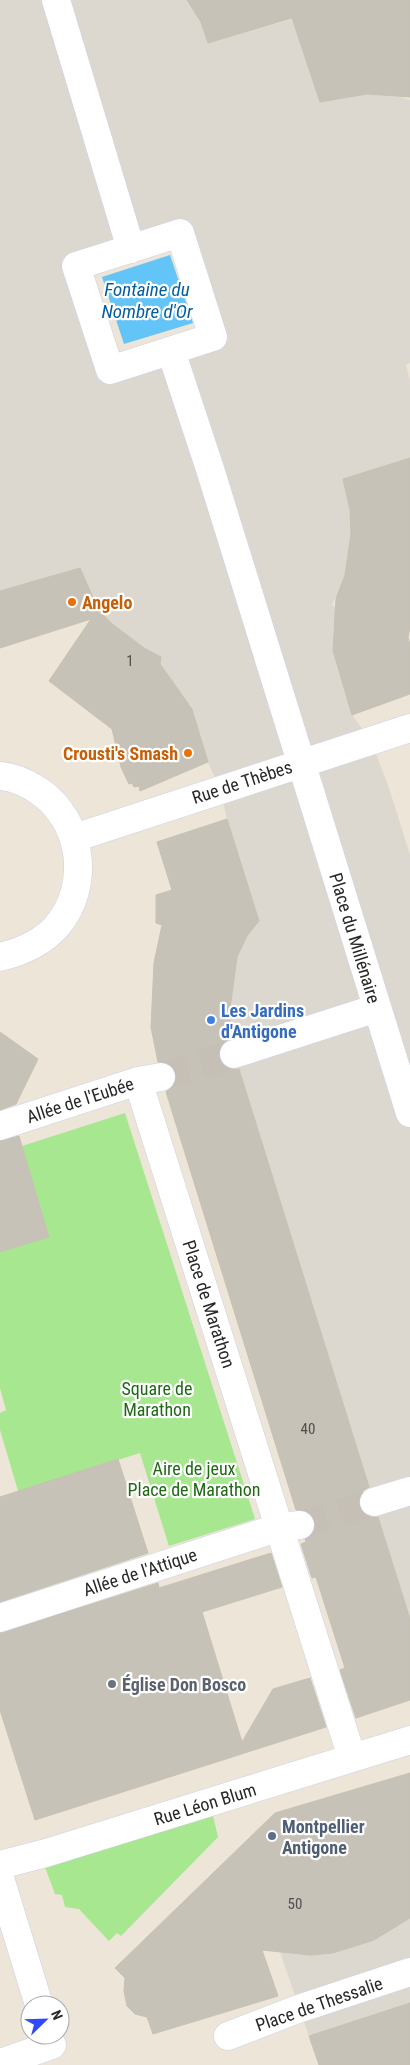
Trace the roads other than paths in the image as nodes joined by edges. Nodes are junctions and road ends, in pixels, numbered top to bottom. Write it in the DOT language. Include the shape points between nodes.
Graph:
graph roads {
  1 [pos="56,0"];
  2 [pos="130,249"];
  3 [pos="171,351"];
  4 [pos="410,728"];
  5 [pos="300,763"];
  6 [pos="0,776"];
  7 [pos="74,838"];
  8 [pos="0,957"];
  9 [pos="377,1008"];
  10 [pos="234,1054"];
  11 [pos="150,1079"];
  12 [pos="410,1113"];
  13 [pos="0,1126"];
  14 [pos="410,1491"];
  15 [pos="374,1502"];
  16 [pos="290,1526"];
  17 [pos="0,1618"];
  18 [pos="410,1740"];
  19 [pos="352,1758"];
  20 [pos="0,1865"];
  21 [pos="0,1878"];
  22 [pos="410,1972"];
  23 [pos="37,1995"];
  24 [pos="228,2036"];
  25 [pos="53,2048"];
  26 [pos="0,2063"];
  1 -- 2 [label="street"];
  2 -- 3 [label="street" via="180,233 213,337"];
  2 -- 3 [label="street" via="76,266 110,370"];
  3 -- 5 [label="street, Place du Millénaire"];
  4 -- 5 [label="street, Rue de Thèbes"];
  5 -- 7 [label="street, Rue de Thèbes"];
  5 -- 9 [label="street, Place du Millénaire"];
  6 -- 7 [label="street" via="28,784 48,797 64,816"];
  7 -- 8 [label="street" via="79,861 77,885 69,907 56,927 38,942 17,953"];
  9 -- 10 [label="street"];
  9 -- 12 [label="street, Place du Millénaire"];
  11 -- 13 [label="street, Allée de l'Eubée"];
  11 -- 16 [label="street, Place de Marathon"];
  14 -- 15 [label="street"];
  16 -- 17 [label="street, Allée de l'Attique"];
  16 -- 19 [label="street"];
  18 -- 19 [label="street, Rue Léon Blum"];
  19 -- 20 [label="street, Rue Léon Blum"];
  21 -- 23 [label="street"];
  22 -- 24 [label="street, Place de Thessalie"];
  25 -- 26 [label="street"];
}
